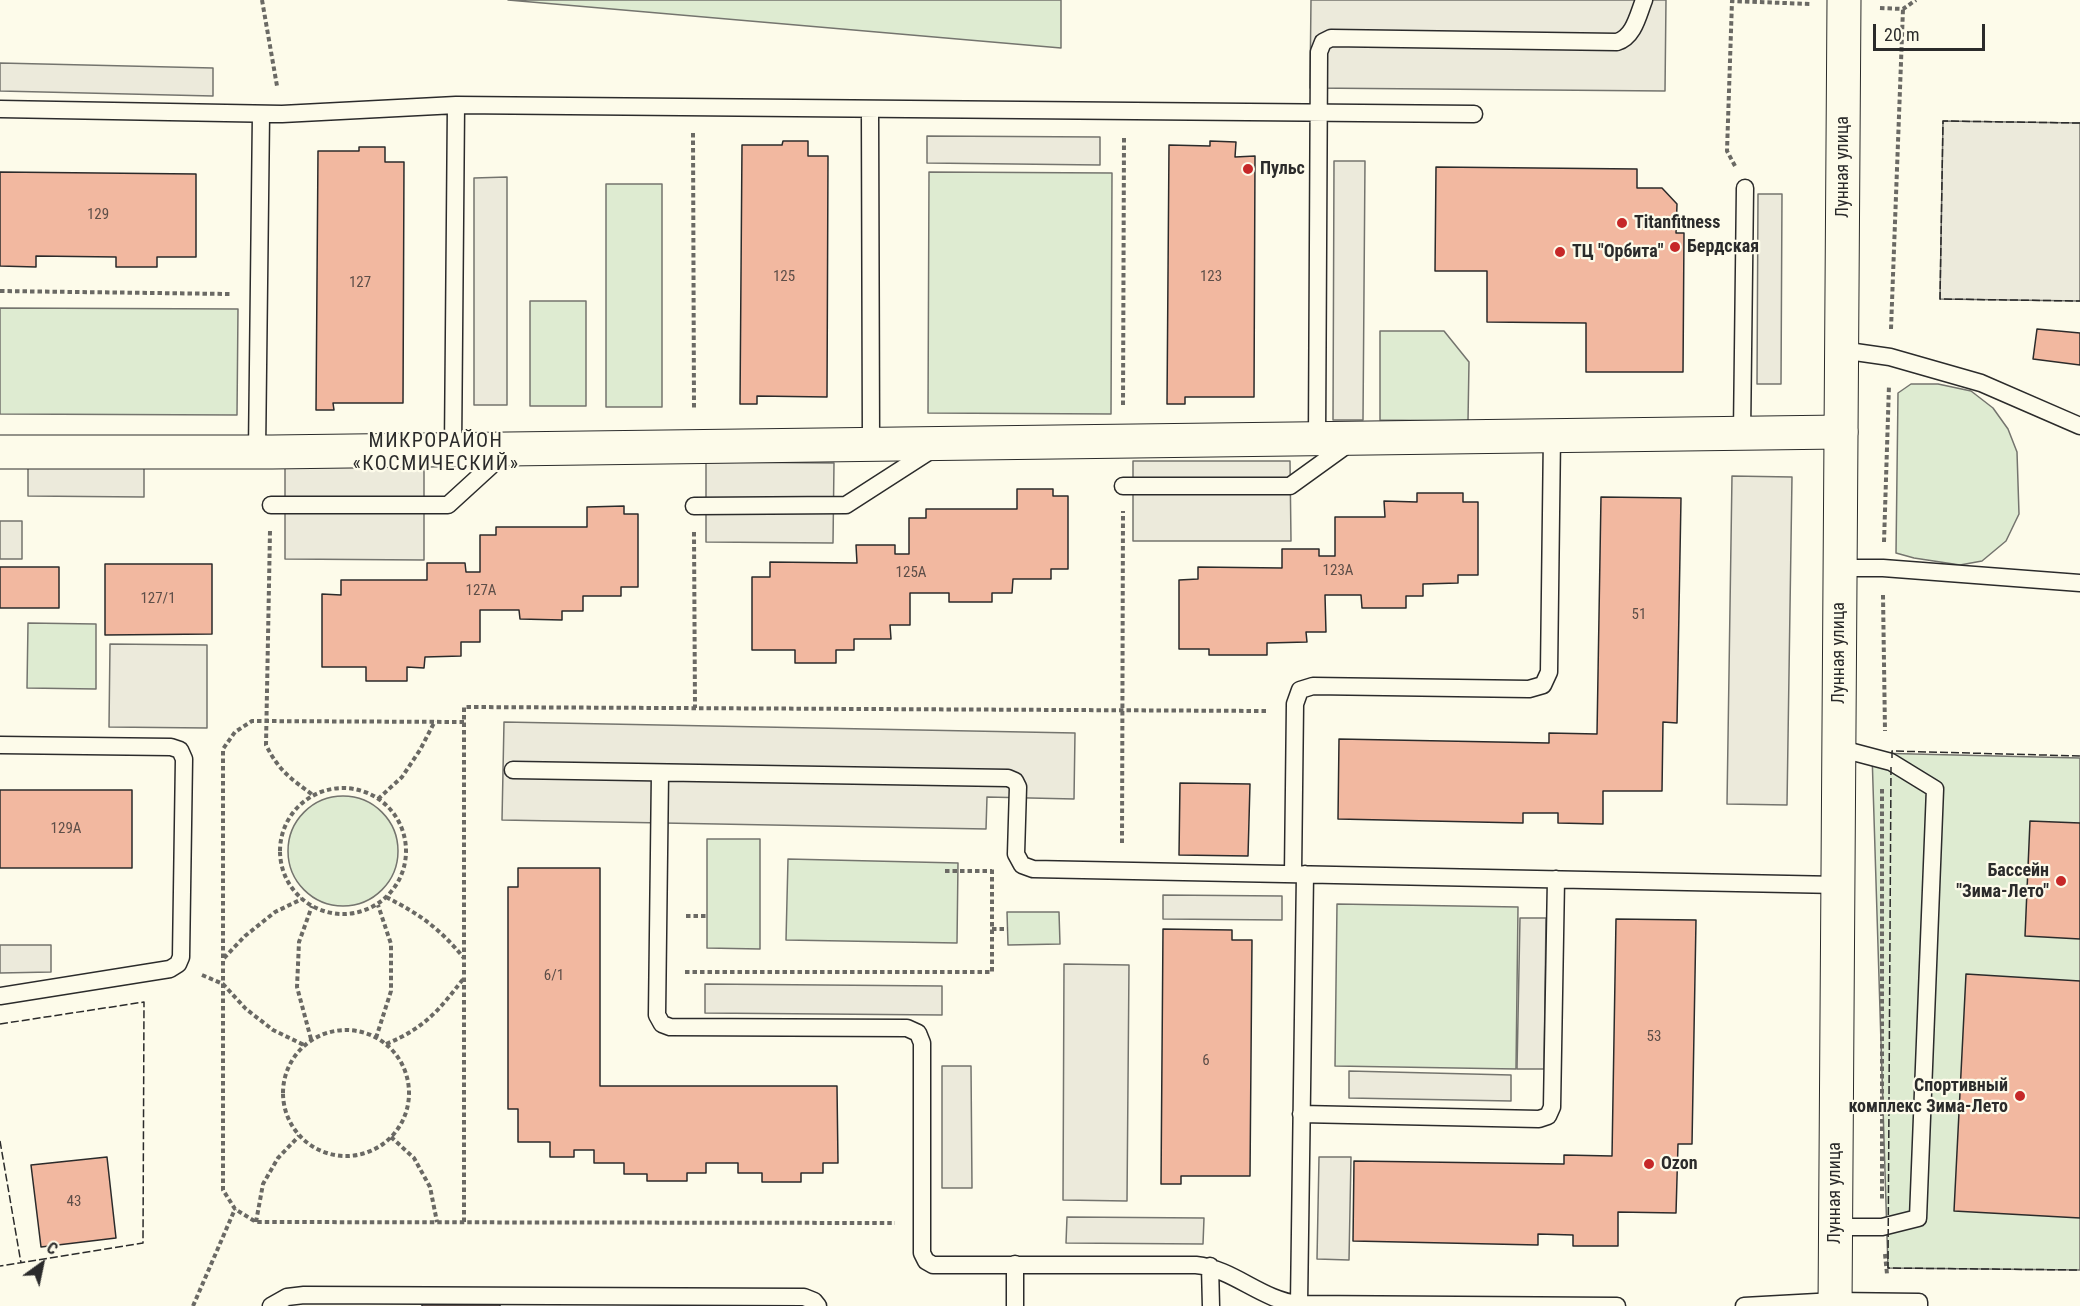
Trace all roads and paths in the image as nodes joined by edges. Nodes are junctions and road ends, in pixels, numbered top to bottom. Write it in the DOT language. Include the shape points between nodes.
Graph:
graph roads {
  1 [pos="262,0"];
  2 [pos="1644,0"];
  3 [pos="1844,0"];
  4 [pos="1732,1"];
  5 [pos="1903,9"];
  6 [pos="456,105"];
  7 [pos="693,107"];
  8 [pos="0,109"];
  9 [pos="870,109"];
  10 [pos="1318,113"];
  11 [pos="261,114"];
  12 [pos="282,114"];
  13 [pos="1474,114"];
  14 [pos="1745,188"];
  15 [pos="0,291"];
  16 [pos="259,295"];
  17 [pos="1841,350"];
  18 [pos="1890,357"];
  19 [pos="2080,426"];
  20 [pos="1841,432"];
  21 [pos="1742,433"];
  22 [pos="1552,435"];
  23 [pos="1356,438"];
  24 [pos="1317,439"];
  25 [pos="941,443"];
  26 [pos="871,444"];
  27 [pos="694,447"];
  28 [pos="453,449"];
  29 [pos="509,449"];
  30 [pos="0,452"];
  31 [pos="257,452"];
  32 [pos="1123,486"];
  33 [pos="271,505"];
  34 [pos="694,506"];
  35 [pos="1840,568"];
  36 [pos="1883,568"];
  37 [pos="2080,583"];
  38 [pos="695,708"];
  39 [pos="1295,711"];
  40 [pos="267,721"];
  41 [pos="435,722"];
  42 [pos="464,722"];
  43 [pos="0,745"];
  44 [pos="1839,748"];
  45 [pos="1882,760"];
  46 [pos="513,770"];
  47 [pos="660,773"];
  48 [pos="313,795"];
  49 [pos="378,799"];
  50 [pos="992,861"];
  51 [pos="945,871"];
  52 [pos="992,871"];
  53 [pos="1299,874"];
  54 [pos="1556,879"];
  55 [pos="1838,885"];
  56 [pos="386,897"];
  57 [pos="302,899"];
  58 [pos="378,905"];
  59 [pos="312,906"];
  60 [pos="992,929"];
  61 [pos="1008,929"];
  62 [pos="464,958"];
  63 [pos="224,959"];
  64 [pos="658,972"];
  65 [pos="464,977"];
  66 [pos="224,984"];
  67 [pos="0,996"];
  68 [pos="376,1038"];
  69 [pos="311,1040"];
  70 [pos="386,1044"];
  71 [pos="304,1045"];
  72 [pos="1301,1114"];
  73 [pos="299,1136"];
  74 [pos="391,1137"];
  75 [pos="235,1209"];
  76 [pos="256,1222"];
  77 [pos="437,1222"];
  78 [pos="464,1222"];
  79 [pos="922,1223"];
  80 [pos="1835,1227"];
  81 [pos="1882,1227"];
  82 [pos="1015,1264"];
  83 [pos="1210,1266"];
  84 [pos="549,1301"];
  85 [pos="1889,1302"];
  86 [pos="1290,1304"];
  87 [pos="1835,1304"];
  88 [pos="193,1306"];
  89 [pos="271,1306"];
  90 [pos="818,1306"];
  91 [pos="1015,1306"];
  92 [pos="1211,1306"];
  93 [pos="1558,1306"];
  94 [pos="1617,1306"];
  95 [pos="1744,1306"];
  96 [pos="1919,1306"];
  1 -- 12 [label="path"];
  2 -- 10 [label="lane" via="1630,34 1617,42 1331,38 1323,42 1319,52"];
  3 -- 17 [label="street, Лунная улица"];
  4 -- 14 [label="path" via="1727,151"];
  5 -- 18 [label="path"];
  6 -- 7 [label="lane"];
  6 -- 12 [label="lane"];
  6 -- 28 [label="lane"];
  7 -- 9 [label="lane"];
  7 -- 27 [label="path"];
  8 -- 11 [label="lane"];
  9 -- 10 [label="lane"];
  9 -- 26 [label="lane"];
  10 -- 13 [label="lane"];
  10 -- 24 [label="lane"];
  11 -- 12 [label="lane"];
  11 -- 16 [label="lane"];
  14 -- 21 [label="lane"];
  15 -- 16 [label="path"];
  16 -- 31 [label="lane"];
  17 -- 18 [label="lane"];
  17 -- 20 [label="street, Лунная улица"];
  18 -- 19 [label="lane" via="1981,383"];
  18 -- 36 [label="path"];
  20 -- 21 [label="street"];
  20 -- 35 [label="street, Лунная улица"];
  21 -- 22 [label="street"];
  22 -- 23 [label="street"];
  22 -- 39 [label="lane" via="1549,672 1543,685 1529,689 1313,686 1300,690"];
  23 -- 24 [label="street"];
  23 -- 32 [label="lane" via="1290,486"];
  24 -- 25 [label="street"];
  25 -- 26 [label="street"];
  25 -- 34 [label="lane" via="846,505"];
  26 -- 27 [label="street"];
  27 -- 29 [label="street"];
  28 -- 29 [label="street"];
  28 -- 31 [label="street"];
  29 -- 33 [label="lane" via="448,505"];
  30 -- 31 [label="street"];
  33 -- 40 [label="path"];
  34 -- 38 [label="path"];
  35 -- 36 [label="lane"];
  35 -- 44 [label="street, Лунная улица"];
  36 -- 37 [label="lane"];
  36 -- 45 [label="path"];
  38 -- 39 [label="path"];
  38 -- 42 [label="path" via="464,707"];
  39 -- 53 [label="lane"];
  40 -- 41 [label="path"];
  40 -- 48 [label="path" via="266,745 275,763"];
  40 -- 63 [label="path" via="252,721 235,732 223,749"];
  41 -- 42 [label="path"];
  41 -- 49 [label="path" via="402,777"];
  42 -- 62 [label="path"];
  43 -- 67 [label="lane" via="171,747 180,750 184,759 178,964 170,969"];
  44 -- 45 [label="lane"];
  44 -- 55 [label="street, Лунная улица"];
  45 -- 81 [label="path"];
  45 -- 81 [label="lane" via="1892,762 1935,789 1918,1218"];
  46 -- 47 [label="lane"];
  47 -- 53 [label="lane" via="1008,778 1018,787 1016,854 1022,865 1032,869"];
  47 -- 64 [label="lane"];
  48 -- 49 [label="path" via="347,787 366,791"];
  48 -- 57 [label="path" via="293,810 279,847 281,867 289,886"];
  49 -- 56 [label="path" via="396,816 405,835 407,855 402,874"];
  50 -- 52 [label="path"];
  51 -- 52 [label="path"];
  52 -- 60 [label="path"];
  53 -- 54 [label="lane"];
  53 -- 72 [label="lane"];
  54 -- 55 [label="lane"];
  54 -- 72 [label="lane" via="1552,1107 1548,1116 1539,1119"];
  55 -- 80 [label="street, Лунная улица"];
  56 -- 58 [label="path"];
  56 -- 62 [label="path" via="444,934"];
  57 -- 59 [label="path"];
  57 -- 63 [label="path" via="275,912"];
  58 -- 59 [label="path" via="359,913 339,915"];
  58 -- 68 [label="path" via="391,944 392,991"];
  59 -- 69 [label="path" via="299,942 297,987"];
  60 -- 61 [label="path"];
  60 -- 64 [label="path" via="992,972"];
  62 -- 65 [label="path"];
  63 -- 66 [label="path"];
  64 -- 79 [label="lane" via="657,1015 662,1024 670,1027 907,1028 918,1033 922,1042"];
  65 -- 70 [label="path" via="428,1020"];
  65 -- 78 [label="path"];
  66 -- 71 [label="path" via="246,1009 273,1030"];
  66 -- 75 [label="path" via="224,1190"];
  68 -- 69 [label="path" via="349,1029 329,1031"];
  68 -- 70 [label="path"];
  69 -- 71 [label="path"];
  70 -- 74 [label="path" via="400,1058 410,1097 405,1116"];
  71 -- 73 [label="path" via="286,1070 282,1090 284,1110"];
  72 -- 86 [label="lane"];
  73 -- 74 [label="path" via="322,1153 342,1157 362,1155"];
  73 -- 76 [label="path" via="278,1158 263,1184"];
  74 -- 77 [label="path" via="414,1158 430,1186"];
  75 -- 76 [label="path"];
  75 -- 88 [label="path"];
  76 -- 77 [label="path"];
  77 -- 78 [label="path"];
  78 -- 79 [label="path"];
  79 -- 82 [label="lane" via="922,1253 926,1261"];
  80 -- 81 [label="lane"];
  80 -- 87 [label="street, Лунная улица"];
  81 -- 85 [label="path"];
  82 -- 83 [label="lane"];
  82 -- 91 [label="lane"];
  83 -- 86 [label="lane"];
  83 -- 92 [label="lane"];
  84 -- 89 [label="lane" via="304,1296 287,1297"];
  84 -- 90 [label="lane" via="804,1297"];
  85 -- 87 [label="lane"];
  85 -- 96 [label="lane" via="1919,1302"];
  86 -- 93 [label="lane"];
  87 -- 95 [label="lane"];
  93 -- 94 [label="lane"];
}
